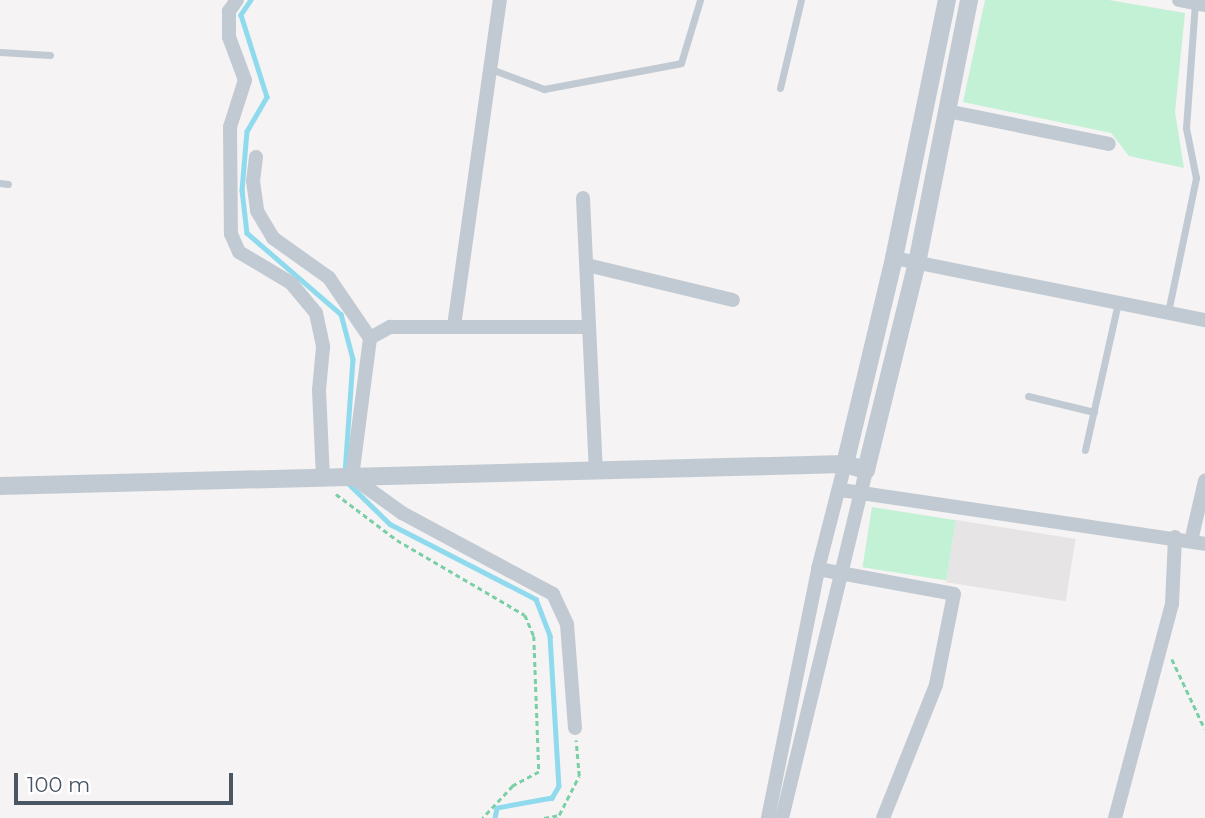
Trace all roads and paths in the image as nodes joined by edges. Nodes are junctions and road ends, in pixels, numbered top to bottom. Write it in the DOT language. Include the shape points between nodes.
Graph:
graph roads {
  1 [pos="237,0"];
  2 [pos="500,0"];
  3 [pos="700,0"];
  4 [pos="801,0"];
  5 [pos="947,0"];
  6 [pos="969,0"];
  7 [pos="1179,0"];
  8 [pos="1200,4"];
  9 [pos="0,52"];
  10 [pos="50,55"];
  11 [pos="491,68"];
  12 [pos="780,88"];
  13 [pos="947,111"];
  14 [pos="1109,144"];
  15 [pos="256,157"];
  16 [pos="583,198"];
  17 [pos="894,258"];
  18 [pos="916,263"];
  19 [pos="587,265"];
  20 [pos="733,300"];
  21 [pos="1118,302"];
  22 [pos="1167,313"];
  23 [pos="1205,320"];
  24 [pos="454,326"];
  25 [pos="589,327"];
  26 [pos="370,338"];
  27 [pos="1028,396"];
  28 [pos="1094,412"];
  29 [pos="1085,450"];
  30 [pos="845,464"];
  31 [pos="596,469"];
  32 [pos="866,470"];
  33 [pos="342,478"];
  34 [pos="1205,481"];
  35 [pos="0,486"];
  36 [pos="842,490"];
  37 [pos="860,493"];
  38 [pos="1175,537"];
  39 [pos="1198,543"];
  40 [pos="818,569"];
  41 [pos="844,573"];
  42 [pos="1163,641"];
  43 [pos="575,728"];
  44 [pos="1205,729"];
  45 [pos="483,818"];
  46 [pos="544,818"];
  47 [pos="768,818"];
  48 [pos="782,818"];
  49 [pos="883,818"];
  50 [pos="1115,818"];
  1 -- 33 [label="street" via="229,11 229,37 245,80 230,127 231,234 239,252 291,284 316,313 323,347 319,390"];
  2 -- 11 [label="street"];
  3 -- 11 [label="lane" via="681,63 544,89"];
  4 -- 12 [label="lane"];
  5 -- 17 [label="street"];
  6 -- 13 [label="street"];
  7 -- 8 [label="street"];
  8 -- 22 [label="lane" via="1186,128 1196,178"];
  9 -- 10 [label="lane"];
  11 -- 24 [label="street"];
  13 -- 14 [label="street"];
  13 -- 18 [label="street"];
  15 -- 26 [label="street" via="257,211 273,238 330,278"];
  16 -- 19 [label="street"];
  17 -- 18 [label="street"];
  17 -- 30 [label="street"];
  18 -- 21 [label="street"];
  18 -- 32 [label="street"];
  19 -- 20 [label="street"];
  19 -- 25 [label="street"];
  21 -- 22 [label="street"];
  21 -- 28 [label="lane"];
  22 -- 23 [label="street"];
  24 -- 25 [label="street"];
  24 -- 26 [label="street" via="390,327"];
  25 -- 31 [label="street"];
  26 -- 33 [label="street"];
  27 -- 28 [label="lane"];
  28 -- 29 [label="lane"];
  30 -- 31 [label="street"];
  30 -- 32 [label="street"];
  30 -- 36 [label="street"];
  31 -- 33 [label="street"];
  32 -- 37 [label="street"];
  33 -- 35 [label="street"];
  33 -- 43 [label="street" via="553,594 567,624"];
  33 -- 45 [label="path" via="344,504 524,615 534,636 540,772 513,786"];
  34 -- 39 [label="street"];
  36 -- 37 [label="street"];
  36 -- 40 [label="street"];
  37 -- 38 [label="street"];
  37 -- 41 [label="street"];
  38 -- 39 [label="street"];
  38 -- 42 [label="street" via="1172,604"];
  40 -- 41 [label="street"];
  40 -- 47 [label="street"];
  41 -- 48 [label="street"];
  41 -- 49 [label="street" via="954,594 936,685"];
  42 -- 44 [label="path"];
  42 -- 50 [label="street"];
  43 -- 46 [label="path" via="579,776 559,815"];
}
